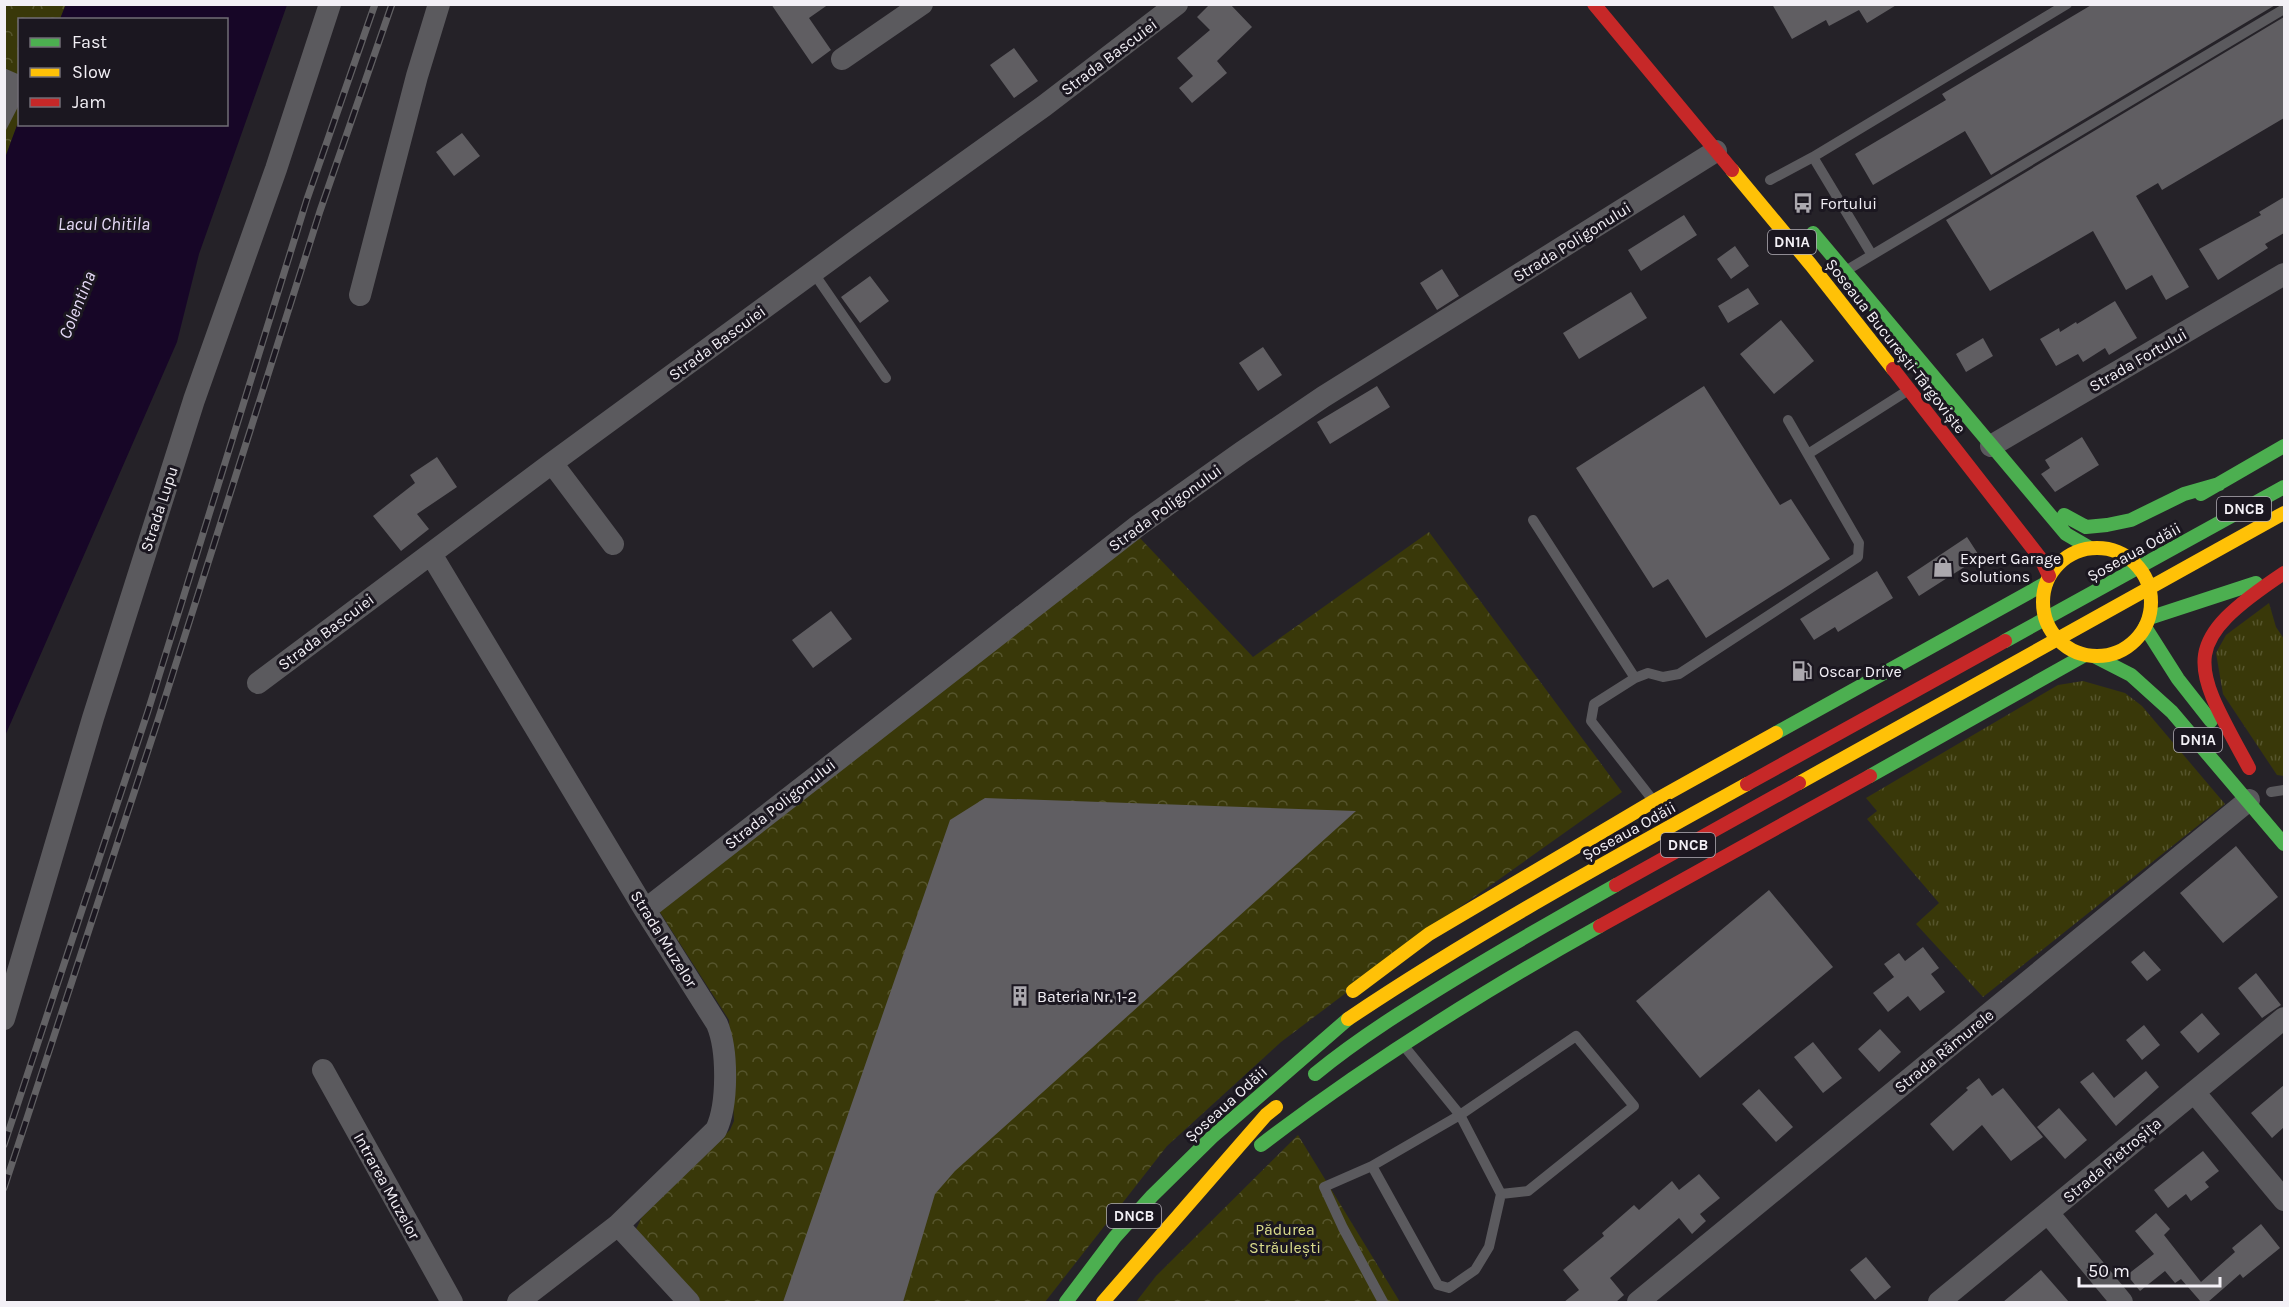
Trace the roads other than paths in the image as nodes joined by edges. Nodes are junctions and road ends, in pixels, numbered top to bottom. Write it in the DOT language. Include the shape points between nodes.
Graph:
graph roads {
  1 [pos="330,4"];
  2 [pos="439,4"];
  3 [pos="922,4"];
  4 [pos="1177,4"];
  5 [pos="1594,4"];
  6 [pos="2067,4"];
  7 [pos="2284,9"];
  8 [pos="842,59"];
  9 [pos="1716,151"];
  10 [pos="1813,157"];
  11 [pos="1770,180"];
  12 [pos="1807,225"];
  13 [pos="1872,255"];
  14 [pos="1845,271"];
  15 [pos="813,272"];
  16 [pos="2284,274"];
  17 [pos="360,295"];
  18 [pos="886,378"];
  19 [pos="1909,390"];
  20 [pos="1788,420"];
  21 [pos="2284,446"];
  22 [pos="1994,450"];
  23 [pos="1808,454"];
  24 [pos="552,463"];
  25 [pos="1983,484"];
  26 [pos="2219,484"];
  27 [pos="2284,487"];
  28 [pos="2284,513"];
  29 [pos="1533,520"];
  30 [pos="613,544"];
  31 [pos="2096,548"];
  32 [pos="2016,550"];
  33 [pos="431,554"];
  34 [pos="2284,574"];
  35 [pos="2048,580"];
  36 [pos="2012,587"];
  37 [pos="1995,612"];
  38 [pos="2147,623"];
  39 [pos="2090,655"];
  40 [pos="1635,678"];
  41 [pos="258,683"];
  42 [pos="2264,787"];
  43 [pos="1654,801"];
  44 [pos="2284,844"];
  45 [pos="645,909"];
  46 [pos="1340,1000"];
  47 [pos="4,1018"];
  48 [pos="2284,1018"];
  49 [pos="1402,1044"];
  50 [pos="323,1070"];
  51 [pos="1253,1084"];
  52 [pos="1303,1084"];
  53 [pos="2194,1092"];
  54 [pos="1284,1100"];
  55 [pos="1460,1115"];
  56 [pos="1212,1137"];
  57 [pos="1372,1166"];
  58 [pos="1502,1194"];
  59 [pos="1194,1198"];
  60 [pos="2284,1200"];
  61 [pos="2048,1213"];
  62 [pos="618,1225"];
  63 [pos="452,1302"];
  64 [pos="518,1302"];
  65 [pos="689,1302"];
  66 [pos="1066,1302"];
  67 [pos="1102,1302"];
  68 [pos="1383,1302"];
  69 [pos="1638,1302"];
  70 [pos="1939,1302"];
  71 [pos="2122,1302"];
  1 -- 47 [label="street, Strada Lupu" via="194,400 93,717"];
  2 -- 17 [label="street"];
  3 -- 8 [label="street"];
  4 -- 15 [label="street, Strada Bascuiei"];
  5 -- 9 [label="main road, Șoseaua București-Târgoviște / DN1A"];
  6 -- 10 [label="lane"];
  7 -- 13 [label="lane"];
  9 -- 19 [label="main road, Șoseaua București-Târgoviște / DN1A"];
  9 -- 45 [label="street, Strada Poligonului" via="1323,397 1139,525"];
  10 -- 11 [label="lane"];
  10 -- 13 [label="lane"];
  12 -- 14 [label="main road, Șoseaua București-Târgoviște / DN1A"];
  13 -- 14 [label="lane"];
  14 -- 22 [label="main road, Șoseaua București-Târgoviște / DN1A"];
  15 -- 18 [label="lane"];
  15 -- 24 [label="street, Strada Bascuiei"];
  16 -- 22 [label="street, Strada Fortului"];
  19 -- 23 [label="lane"];
  19 -- 25 [label="main road, Șoseaua București-Târgoviște / DN1A"];
  20 -- 23 [label="lane"];
  21 -- 26 [label="main road"];
  22 -- 26 [label="main road" via="2062,514 2086,527 2131,520 2184,494"];
  22 -- 31 [label="main road, Șoseaua București-Târgoviște / DN1A" via="2066,534"];
  23 -- 40 [label="lane" via="1859,543 1858,557 1679,674 1663,677 1648,673"];
  24 -- 30 [label="street"];
  24 -- 33 [label="street, Strada Bascuiei"];
  25 -- 32 [label="main road"];
  25 -- 35 [label="main road, Șoseaua București-Târgoviște / DN1A" via="2041,559"];
  26 -- 31 [label="main road"];
  27 -- 56 [label="main road, Șoseaua Odăii / DNCB" via="1629,849 1426,967 1339,1025"];
  28 -- 52 [label="main road, DNCB" via="1536,930 1398,1012"];
  29 -- 40 [label="lane"];
  31 -- 35 [label="main road" via="2080,550 2062,560"];
  31 -- 38 [label="main road, DN1A" via="2115,551 2138,566 2150,590"];
  33 -- 41 [label="street, Strada Bascuiei"];
  33 -- 45 [label="street, Strada Muzelor"];
  34 -- 38 [label="main road"];
  34 -- 42 [label="main road" via="2223,620 2205,649 2203,664 2210,691"];
  35 -- 37 [label="main road"];
  35 -- 39 [label="main road, DN1A" via="2043,598 2049,628 2071,649"];
  36 -- 37 [label="main road"];
  37 -- 43 [label="main road"];
  38 -- 39 [label="main road" via="2136,640 2124,649 2109,655"];
  38 -- 42 [label="main road, DN1A" via="2178,679"];
  39 -- 42 [label="main road, DN1A" via="2131,675"];
  39 -- 49 [label="main road" via="1640,902"];
  40 -- 43 [label="lane" via="1594,704 1591,721"];
  42 -- 44 [label="main road, DN1A"];
  42 -- 69 [label="street, Strada Rămurele"];
  43 -- 46 [label="main road" via="1429,934"];
  45 -- 62 [label="street, Strada Muzelor" via="717,1023 723,1044 724,1104 716,1130"];
  48 -- 53 [label="street, Strada Pietroșița"];
  49 -- 55 [label="lane"];
  49 -- 59 [label="main road" via="1303,1112"];
  50 -- 63 [label="street, Intrarea Muzelor"];
  51 -- 56 [label="main road"];
  53 -- 60 [label="street"];
  53 -- 61 [label="street, Strada Pietroșița"];
  54 -- 59 [label="main road, DNCB" via="1266,1115"];
  55 -- 57 [label="lane"];
  55 -- 58 [label="lane"];
  55 -- 58 [label="lane" via="1576,1036 1634,1106 1528,1191"];
  56 -- 66 [label="main road, Șoseaua Odăii / DNCB" via="1115,1237"];
  57 -- 58 [label="lane" via="1438,1285 1449,1288 1475,1270 1489,1247"];
  57 -- 68 [label="lane" via="1324,1187"];
  59 -- 67 [label="main road, DNCB"];
  61 -- 70 [label="street, Strada Pietroșița"];
  61 -- 71 [label="street"];
  62 -- 64 [label="street"];
  62 -- 65 [label="street"];
}
